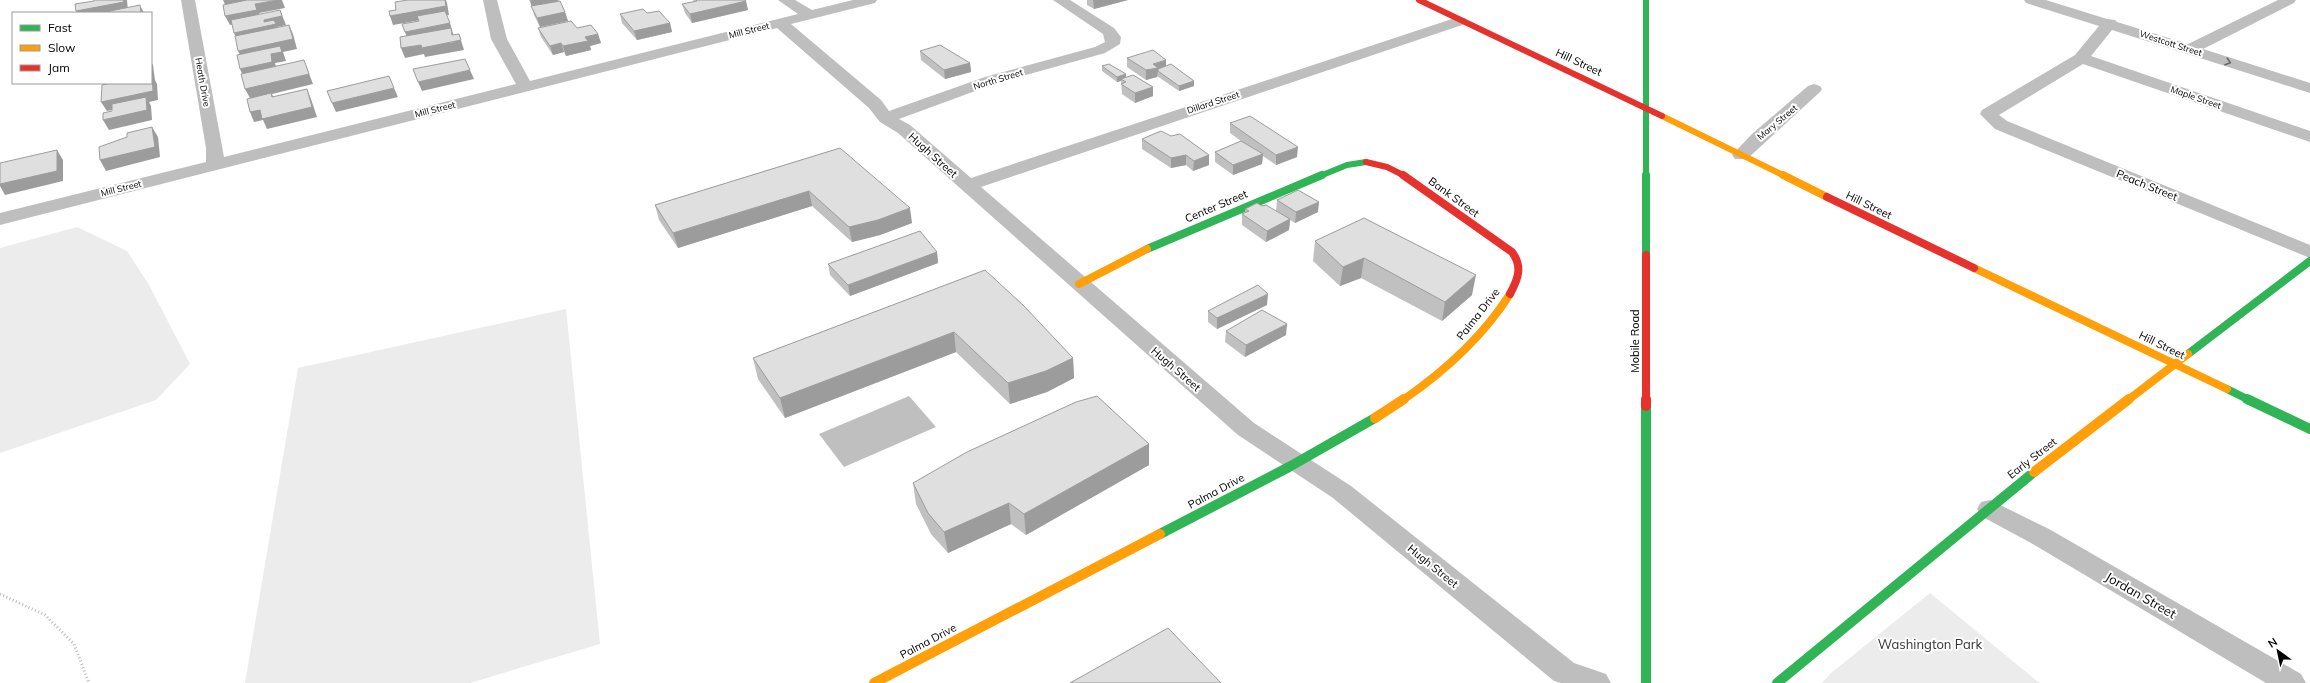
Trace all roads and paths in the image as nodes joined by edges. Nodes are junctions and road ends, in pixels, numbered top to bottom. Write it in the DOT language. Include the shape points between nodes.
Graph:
graph roads {
  1 [pos="188,0"];
  2 [pos="490,0"];
  3 [pos="785,0"];
  4 [pos="870,0"];
  5 [pos="1060,0"];
  6 [pos="1420,0"];
  7 [pos="1646,0"];
  8 [pos="2031,0"];
  9 [pos="2289,0"];
  10 [pos="810,15"];
  11 [pos="1460,21"];
  12 [pos="780,23"];
  13 [pos="2110,24"];
  14 [pos="2191,49"];
  15 [pos="2081,58"];
  16 [pos="524,86"];
  17 [pos="2310,88"];
  18 [pos="1814,89"];
  19 [pos="1646,109"];
  20 [pos="886,118"];
  21 [pos="2310,137"];
  22 [pos="1741,155"];
  23 [pos="1367,162"];
  24 [pos="215,164"];
  25 [pos="968,186"];
  26 [pos="0,219"];
  27 [pos="2310,252"];
  28 [pos="2310,261"];
  29 [pos="1520,264"];
  30 [pos="1079,284"];
  31 [pos="2174,364"];
  32 [pos="2310,429"];
  33 [pos="1297,462"];
  34 [pos="1990,509"];
  35 [pos="0,594"];
  36 [pos="89,683"];
  37 [pos="874,683"];
  38 [pos="1596,683"];
  39 [pos="1646,683"];
  40 [pos="1777,683"];
  41 [pos="2291,683"];
  1 -- 24 [label="street, Heath Drive" via="215,148"];
  2 -- 16 [label="street" via="499,39"];
  3 -- 10 [label="street"];
  4 -- 10 [label="street, Mill Street"];
  5 -- 20 [label="street, North Street" via="1109,31 1113,37 1112,44 1100,50 991,80"];
  6 -- 11 [label="street, Hill Street"];
  7 -- 19 [label="street, Mobile Road"];
  8 -- 13 [label="street, Westcott Street"];
  9 -- 14 [label="street"];
  10 -- 12 [label="street, Mill Street"];
  11 -- 19 [label="street, Hill Street"];
  11 -- 25 [label="street, Dillard Street"];
  12 -- 16 [label="street, Mill Street"];
  12 -- 20 [label="street, Hugh Street" via="875,104"];
  13 -- 14 [label="street, Westcott Street"];
  13 -- 15 [label="street"];
  14 -- 17 [label="street, Westcott Street, one-way"];
  15 -- 21 [label="street, Maple Street"];
  15 -- 27 [label="street, Peach Street" via="1988,114 2001,125"];
  16 -- 24 [label="street, Mill Street"];
  18 -- 22 [label="street, Mary Street" via="1759,136"];
  19 -- 22 [label="street, Hill Street"];
  19 -- 39 [label="street, Mobile Road"];
  20 -- 25 [label="street, Hugh Street" via="904,129"];
  22 -- 31 [label="street, Hill Street"];
  23 -- 29 [label="street, Bank Street" via="1387,167 1408,178 1512,252"];
  23 -- 30 [label="street, Center Street" via="1347,165 1227,214 1112,265"];
  24 -- 26 [label="street, Mill Street"];
  25 -- 30 [label="street, Hugh Street"];
  28 -- 31 [label="street, Early Street"];
  29 -- 33 [label="street, Palma Drive" via="1520,272 1507,299 1467,348 1431,380 1392,407"];
  30 -- 33 [label="street, Hugh Street" via="1231,417"];
  31 -- 32 [label="street, Hill Street"];
  31 -- 34 [label="street, Early Street" via="2014,487"];
  33 -- 37 [label="street, Palma Drive"];
  33 -- 38 [label="street, Hugh Street" via="1342,492 1564,672"];
  34 -- 40 [label="street, Early Street"];
  34 -- 41 [label="street, Jordan Street"];
  35 -- 36 [label="path" via="45,615 74,644"];
}
